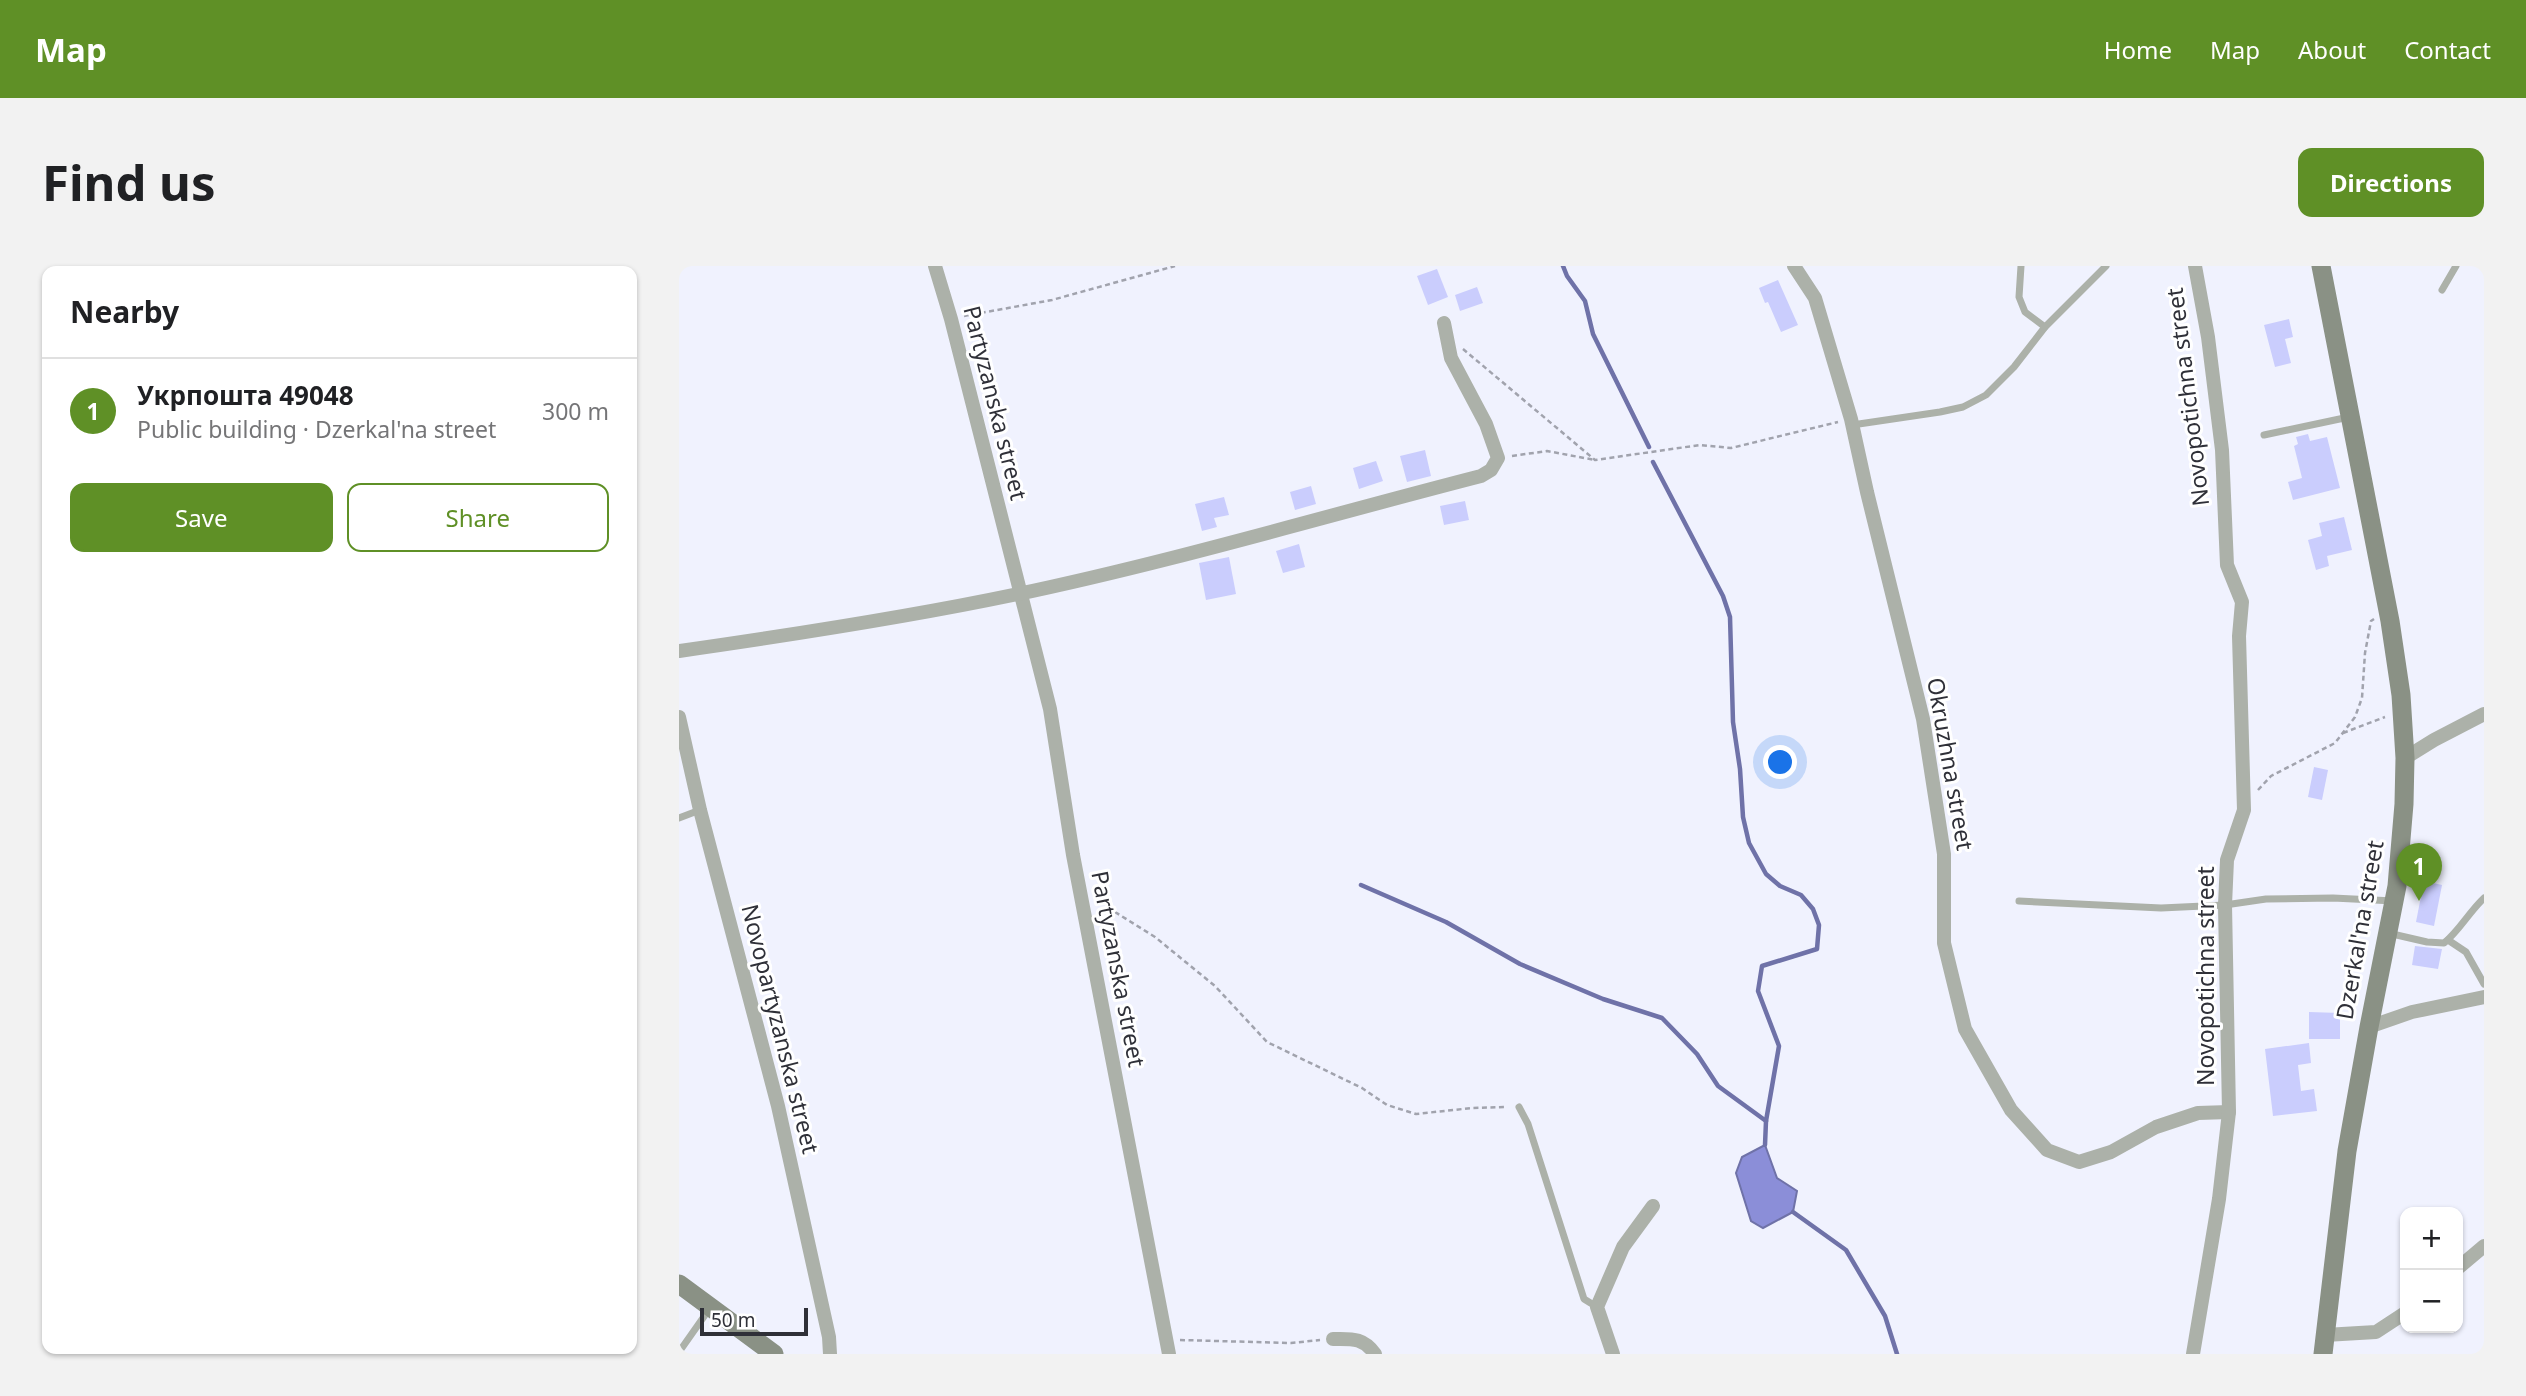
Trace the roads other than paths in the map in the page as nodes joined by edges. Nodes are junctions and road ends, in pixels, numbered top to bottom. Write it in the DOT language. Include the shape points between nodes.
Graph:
graph roads {
  1 [pos="935,266"];
  2 [pos="1794,266"];
  3 [pos="2021,266"];
  4 [pos="2106,266"];
  5 [pos="2195,266"];
  6 [pos="2321,266"];
  7 [pos="2456,266"];
  8 [pos="2442,290"];
  9 [pos="1444,323"];
  10 [pos="2045,327"];
  11 [pos="2351,416"];
  12 [pos="1852,422"];
  13 [pos="2264,435"];
  14 [pos="1021,593"];
  15 [pos="679,651"];
  16 [pos="2484,714"];
  17 [pos="679,717"];
  18 [pos="2405,758"];
  19 [pos="700,810"];
  20 [pos="679,818"];
  21 [pos="2484,898"];
  22 [pos="2019,901"];
  23 [pos="2394,901"];
  24 [pos="2225,905"];
  25 [pos="2388,933"];
  26 [pos="2448,940"];
  27 [pos="2484,984"];
  28 [pos="2484,998"];
  29 [pos="2369,1027"];
  30 [pos="1519,1107"];
  31 [pos="2229,1112"];
  32 [pos="1653,1206"];
  33 [pos="2484,1245"];
  34 [pos="2463,1264"];
  35 [pos="679,1284"];
  36 [pos="711,1307"];
  37 [pos="1597,1307"];
  38 [pos="2400,1316"];
  39 [pos="1333,1339"];
  40 [pos="2324,1345"];
  41 [pos="1167,1347"];
  42 [pos="679,1352"];
  43 [pos="774,1354"];
  44 [pos="830,1354"];
  45 [pos="1375,1354"];
  46 [pos="1613,1354"];
  47 [pos="2193,1354"];
  1 -- 14 [label="street, Partyzanska street"];
  2 -- 12 [label="street, Okruzhna street" via="1815,298"];
  3 -- 10 [label="lane" via="2019,297 2025,312"];
  4 -- 10 [label="lane"];
  5 -- 24 [label="street, Novopotichna street" via="2222,450 2227,565 2242,602 2244,810 2227,860"];
  6 -- 11 [label="street, Dzerkal'na street"];
  7 -- 8 [label="lane"];
  9 -- 14 [label="street" via="1451,358 1486,424 1497,458 1492,470 1156,562"];
  10 -- 12 [label="lane" via="1986,395 1963,407"];
  11 -- 13 [label="lane"];
  11 -- 18 [label="street, Dzerkal'na street" via="2387,609"];
  12 -- 31 [label="street, Okruzhna street" via="1926,731 1944,854 1944,943 1965,1029 2011,1111 2047,1150 2079,1162 2198,1113"];
  14 -- 15 [label="street"];
  14 -- 41 [label="street, Partyzanska street" via="1050,709"];
  16 -- 18 [label="street"];
  17 -- 19 [label="street, Novopartyzanska street"];
  18 -- 23 [label="street, Dzerkal'na street"];
  19 -- 20 [label="lane"];
  19 -- 44 [label="street, Novopartyzanska street" via="778,1106"];
  21 -- 26 [label="lane"];
  22 -- 24 [label="lane" via="2161,908"];
  23 -- 24 [label="lane" via="2266,899"];
  23 -- 25 [label="street, Dzerkal'na street"];
  24 -- 31 [label="street, Novopotichna street"];
  25 -- 26 [label="lane" via="2427,942"];
  25 -- 29 [label="street, Dzerkal'na street"];
  26 -- 27 [label="lane" via="2466,952"];
  28 -- 29 [label="street" via="2411,1012"];
  29 -- 40 [label="street, Dzerkal'na street" via="2347,1151"];
  30 -- 37 [label="lane" via="1584,1299"];
  31 -- 47 [label="street, Novopotichna street"];
  32 -- 37 [label="street" via="1623,1247"];
  33 -- 34 [label="street"];
  35 -- 36 [label="street"];
  36 -- 42 [label="lane"];
  36 -- 43 [label="street"];
  37 -- 46 [label="street"];
  38 -- 40 [label="street" via="2376,1332"];
  39 -- 45 [label="street" via="1358,1339"];
}
